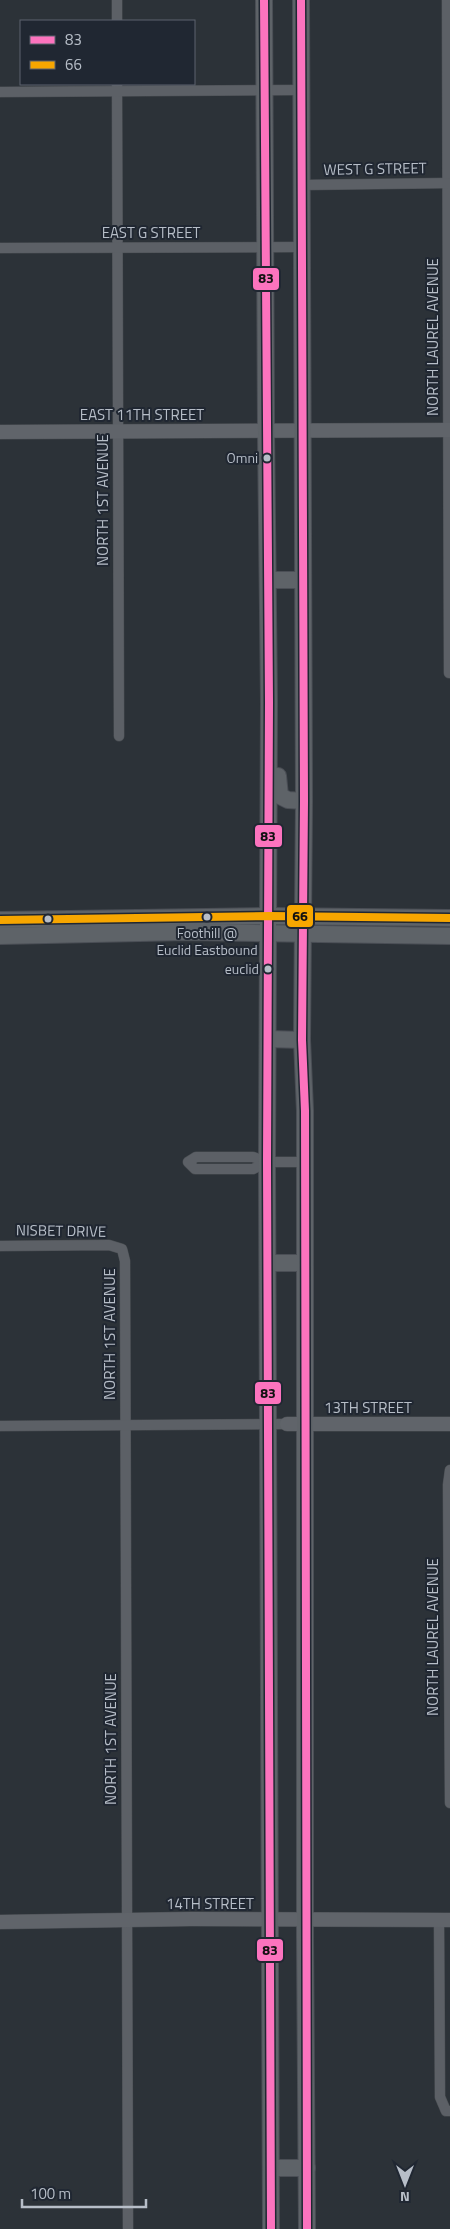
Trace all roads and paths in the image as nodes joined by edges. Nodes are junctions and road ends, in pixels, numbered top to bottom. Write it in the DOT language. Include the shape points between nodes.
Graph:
graph roads {
  1 [pos="117,0"];
  2 [pos="264,0"];
  3 [pos="301,0"];
  4 [pos="447,0"];
  5 [pos="117,20"];
  6 [pos="118,88"];
  7 [pos="265,90"];
  8 [pos="301,90"];
  9 [pos="0,92"];
  10 [pos="449,183"];
  11 [pos="302,185"];
  12 [pos="265,247"];
  13 [pos="301,247"];
  14 [pos="0,248"];
  15 [pos="118,248"];
  16 [pos="449,430"];
  17 [pos="266,431"];
  18 [pos="302,431"];
  19 [pos="0,432"];
  20 [pos="118,432"];
  21 [pos="269,580"];
  22 [pos="302,580"];
  23 [pos="449,673"];
  24 [pos="270,702"];
  25 [pos="119,736"];
  26 [pos="304,801"];
  27 [pos="270,916"];
  28 [pos="303,918"];
  29 [pos="450,918"];
  30 [pos="0,920"];
  31 [pos="270,933"];
  32 [pos="303,935"];
  33 [pos="0,936"];
  34 [pos="450,936"];
  35 [pos="269,1039"];
  36 [pos="302,1040"];
  37 [pos="267,1162"];
  38 [pos="305,1162"];
  39 [pos="0,1246"];
  40 [pos="122,1249"];
  41 [pos="268,1262"];
  42 [pos="305,1262"];
  43 [pos="268,1424"];
  44 [pos="287,1424"];
  45 [pos="305,1424"];
  46 [pos="450,1424"];
  47 [pos="125,1425"];
  48 [pos="0,1426"];
  49 [pos="450,1470"];
  50 [pos="449,1539"];
  51 [pos="449,1803"];
  52 [pos="270,1920"];
  53 [pos="305,1920"];
  54 [pos="444,1920"];
  55 [pos="127,1921"];
  56 [pos="0,1922"];
  57 [pos="448,2111"];
  58 [pos="271,2168"];
  59 [pos="306,2168"];
  60 [pos="128,2229"];
  61 [pos="271,2229"];
  62 [pos="307,2229"];
  1 -- 5 [label="street"];
  2 -- 7 [label="main road"];
  3 -- 8 [label="main road"];
  4 -- 10 [label="street, NORTH LAUREL AVENUE"];
  6 -- 7 [label="street"];
  6 -- 9 [label="street"];
  6 -- 15 [label="street, NORTH 1ST AVENUE"];
  7 -- 8 [label="street"];
  7 -- 12 [label="main road"];
  8 -- 11 [label="main road"];
  10 -- 11 [label="street, WEST G STREET"];
  10 -- 16 [label="street, NORTH LAUREL AVENUE"];
  11 -- 13 [label="main road"];
  12 -- 13 [label="street, EAST G STREET"];
  12 -- 15 [label="street, EAST G STREET"];
  12 -- 17 [label="main road"];
  13 -- 18 [label="main road"];
  14 -- 15 [label="street, EAST G STREET"];
  15 -- 20 [label="street, NORTH 1ST AVENUE"];
  16 -- 18 [label="street, EAST 11TH STREET"];
  16 -- 23 [label="street, NORTH LAUREL AVENUE"];
  17 -- 18 [label="street, EAST 11TH STREET"];
  17 -- 20 [label="street, EAST 11TH STREET"];
  17 -- 21 [label="main road"];
  18 -- 22 [label="main road"];
  19 -- 20 [label="street, EAST 11TH STREET"];
  20 -- 25 [label="street, NORTH 1ST AVENUE"];
  21 -- 22 [label="main road"];
  21 -- 24 [label="main road"];
  22 -- 26 [label="main road"];
  24 -- 26 [label="main road" via="278,740 280,796"];
  24 -- 27 [label="main road"];
  26 -- 28 [label="main road"];
  27 -- 28 [label="main road"];
  27 -- 30 [label="main road"];
  27 -- 31 [label="main road"];
  28 -- 29 [label="main road"];
  28 -- 32 [label="main road"];
  31 -- 32 [label="main road"];
  31 -- 33 [label="main road"];
  31 -- 35 [label="main road"];
  32 -- 34 [label="main road"];
  32 -- 36 [label="main road"];
  35 -- 36 [label="main road"];
  35 -- 37 [label="main road"];
  36 -- 38 [label="main road"];
  37 -- 37 [label="street" via="253,1156 196,1157 188,1162 195,1169 253,1169"];
  37 -- 38 [label="street"];
  37 -- 41 [label="main road"];
  38 -- 42 [label="main road"];
  39 -- 40 [label="street, NISBET DRIVE" via="109,1246"];
  40 -- 47 [label="street, NORTH 1ST AVENUE" via="125,1261"];
  41 -- 42 [label="main road"];
  41 -- 43 [label="main road"];
  42 -- 45 [label="main road"];
  43 -- 44 [label="street"];
  43 -- 47 [label="street"];
  43 -- 52 [label="main road"];
  44 -- 45 [label="street, 13TH STREET"];
  45 -- 46 [label="street, 13TH STREET"];
  45 -- 53 [label="main road"];
  47 -- 48 [label="street"];
  47 -- 55 [label="street, NORTH 1ST AVENUE"];
  49 -- 50 [label="street, NORTH LAUREL AVENUE"];
  50 -- 51 [label="street, NORTH LAUREL AVENUE"];
  52 -- 53 [label="street, 14TH STREET"];
  52 -- 55 [label="street, 14TH STREET"];
  52 -- 58 [label="main road"];
  53 -- 54 [label="street, 14TH STREET"];
  53 -- 59 [label="main road"];
  54 -- 57 [label="street" via="440,2097"];
  55 -- 56 [label="street, 14TH STREET"];
  55 -- 60 [label="street, NORTH 1ST AVENUE"];
  58 -- 59 [label="main road"];
  58 -- 61 [label="main road"];
  59 -- 62 [label="main road"];
}
